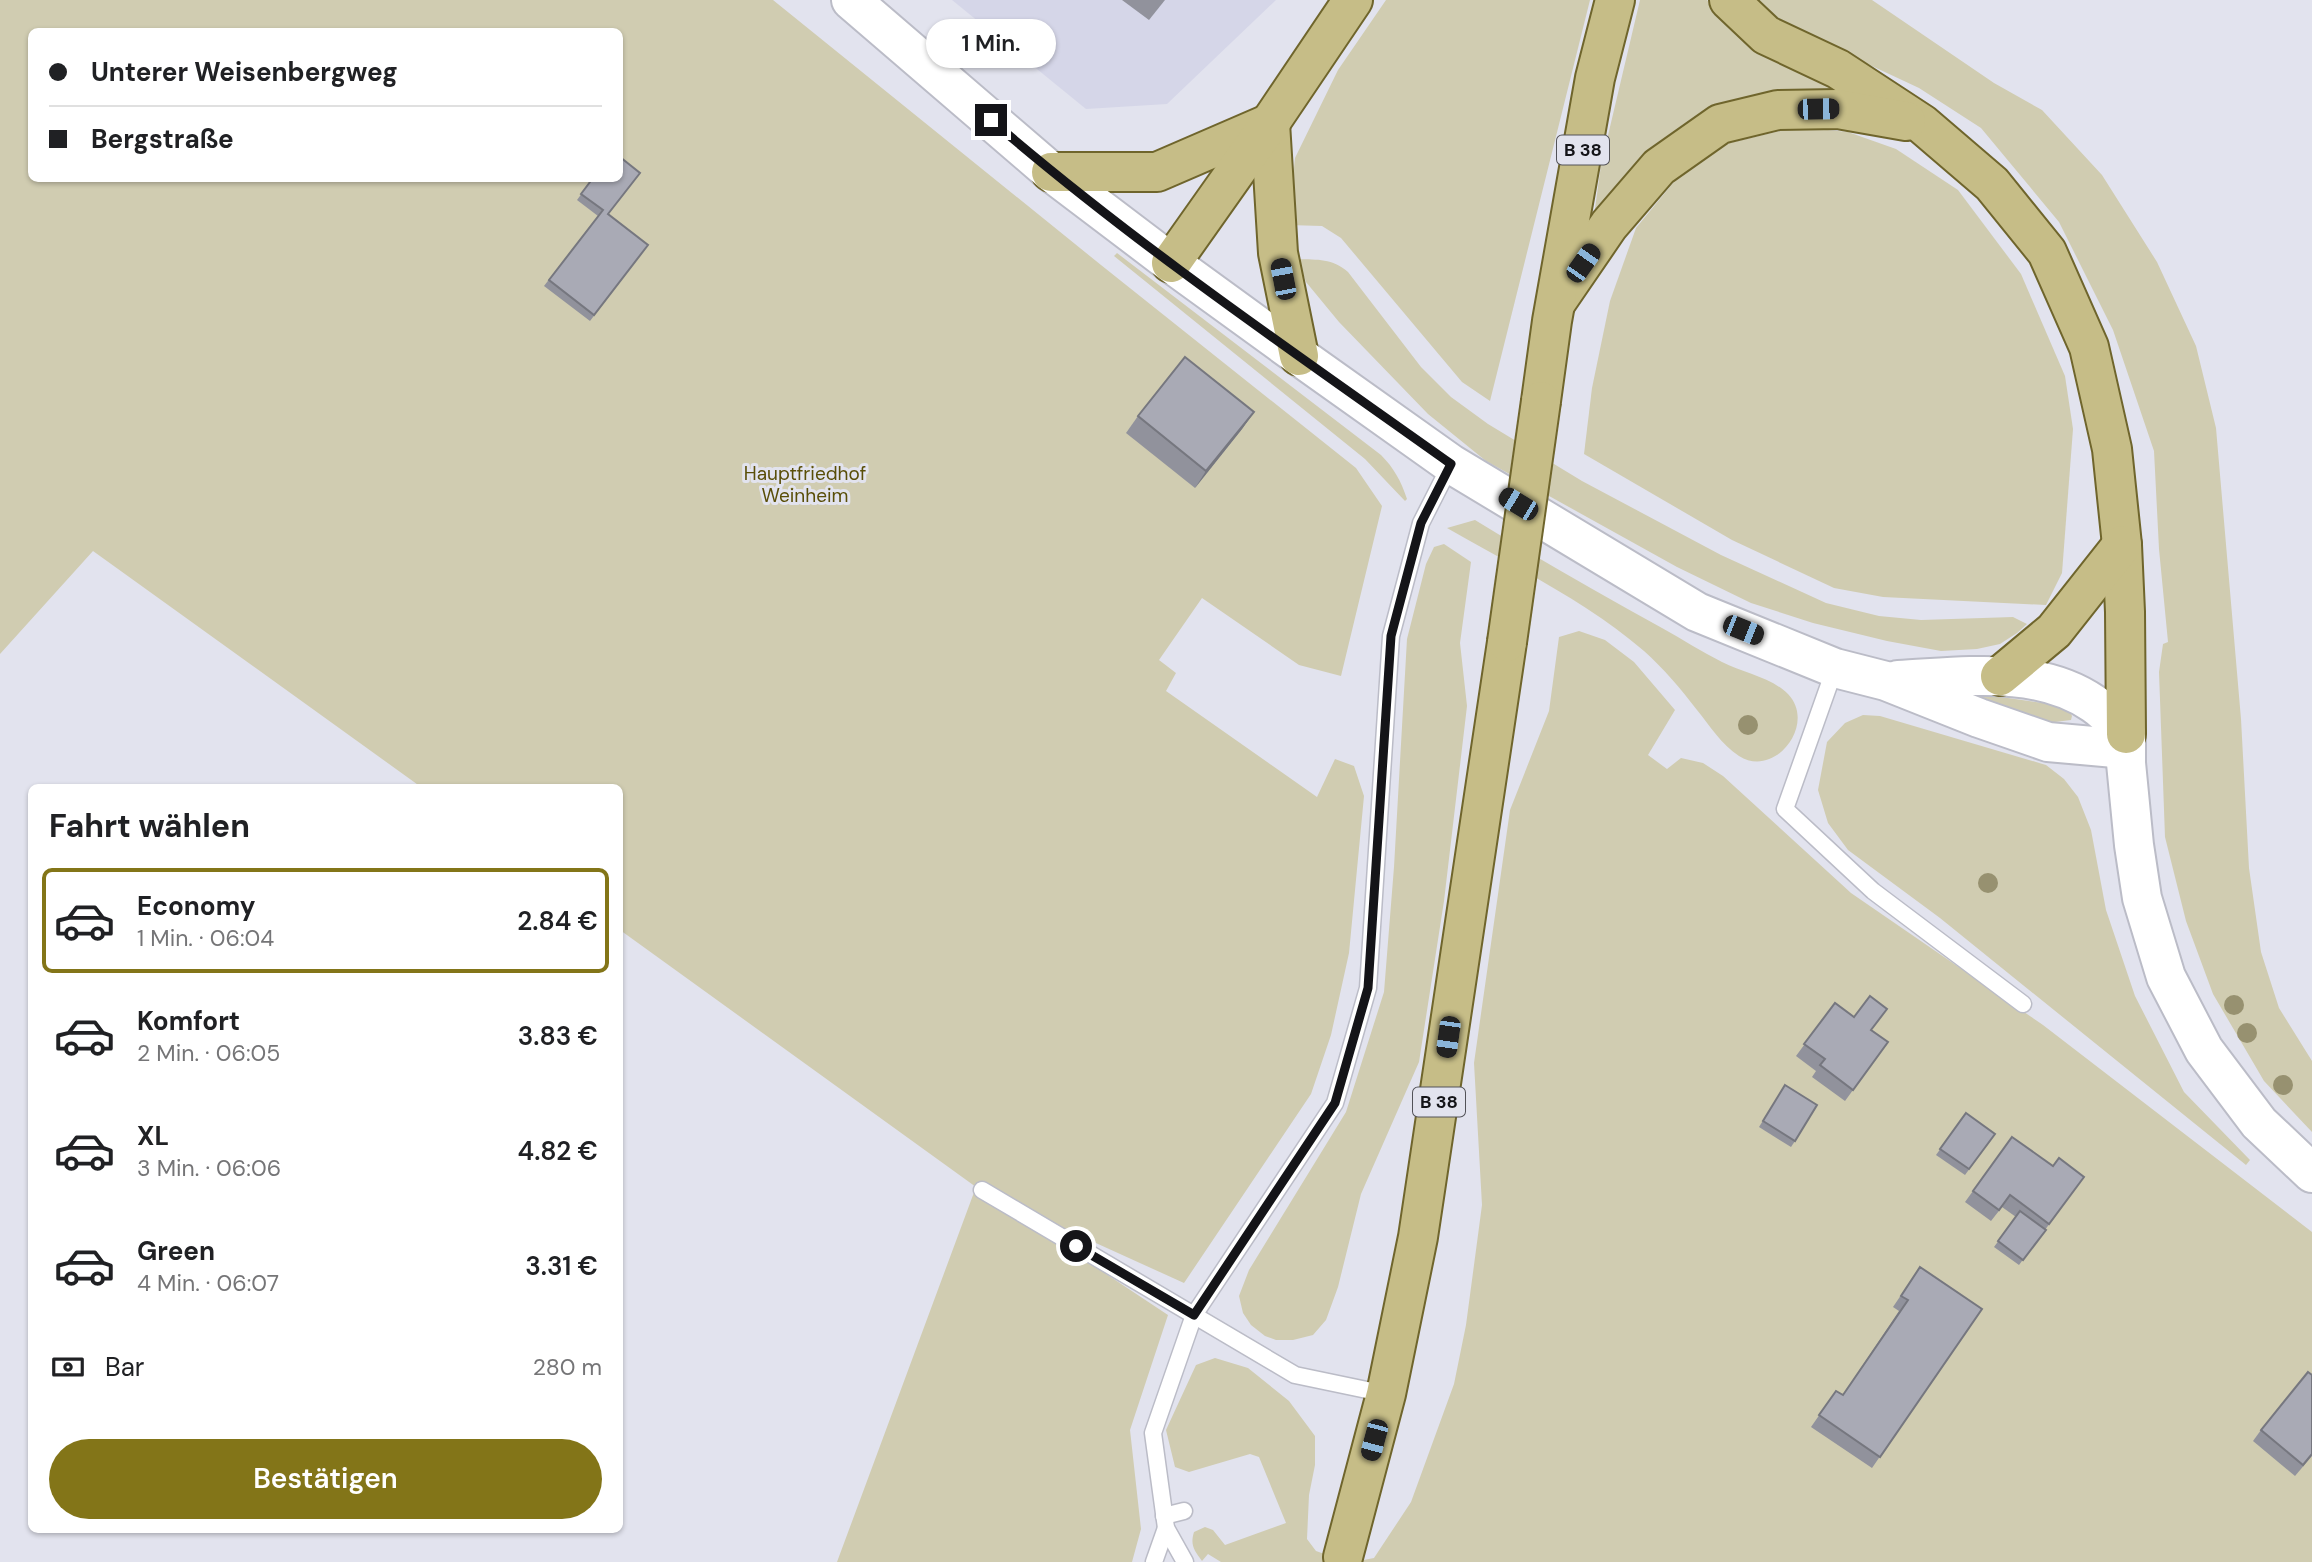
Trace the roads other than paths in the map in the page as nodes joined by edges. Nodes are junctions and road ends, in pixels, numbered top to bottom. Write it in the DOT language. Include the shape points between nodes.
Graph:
graph roads {
  1 [pos="851,0"];
  2 [pos="1353,0"];
  3 [pos="1615,0"];
  4 [pos="1729,0"];
  5 [pos="1270,123"];
  6 [pos="1922,124"];
  7 [pos="1051,172"];
  8 [pos="1171,263"];
  9 [pos="1557,301"];
  10 [pos="1299,356"];
  11 [pos="1451,464"];
  12 [pos="2122,545"];
  13 [pos="1835,668"];
  14 [pos="2000,676"];
  15 [pos="1886,681"];
  16 [pos="2126,741"];
  17 [pos="2023,1004"];
  18 [pos="2312,1174"];
  19 [pos="982,1191"];
  20 [pos="1194,1315"];
  21 [pos="1386,1394"];
  22 [pos="1184,1511"];
  23 [pos="1165,1522"];
  24 [pos="1343,1557"];
  25 [pos="1154,1562"];
  26 [pos="1185,1562"];
  1 -- 7 [label="main road"];
  2 -- 5 [label="main road"];
  3 -- 9 [label="main road, B 38" via="1595,78"];
  4 -- 6 [label="main road" via="1766,35 1838,69"];
  5 -- 7 [label="main road" via="1157,172"];
  5 -- 8 [label="main road"];
  5 -- 10 [label="main road" via="1278,253"];
  6 -- 9 [label="main road" via="1838,108 1778,110 1720,124 1659,167 1609,225"];
  6 -- 12 [label="main road" via="1992,184 2047,252 2089,346 2112,449"];
  7 -- 8 [label="main road"];
  8 -- 10 [label="main road"];
  9 -- 21 [label="main road, B 38, bridge" via="1418,1237"];
  10 -- 11 [label="main road"];
  11 -- 13 [label="main road" via="1697,612"];
  11 -- 20 [label="lane" via="1421,523 1391,636 1368,988 1335,1103"];
  12 -- 14 [label="main road" via="2054,631"];
  12 -- 16 [label="main road"];
  13 -- 15 [label="main road"];
  13 -- 17 [label="lane" via="1785,809 1873,891"];
  14 -- 15 [label="main road"];
  14 -- 16 [label="main road" via="2066,689 2095,705"];
  15 -- 16 [label="main road" via="2048,742"];
  16 -- 18 [label="main road" via="2134,845 2143,898 2166,977 2204,1050 2259,1123"];
  19 -- 20 [label="lane"];
  20 -- 21 [label="lane" via="1296,1375"];
  20 -- 23 [label="lane" via="1153,1433"];
  21 -- 24 [label="main road, B 38"];
  22 -- 23 [label="lane"];
  23 -- 25 [label="lane"];
  23 -- 26 [label="lane"];
}
